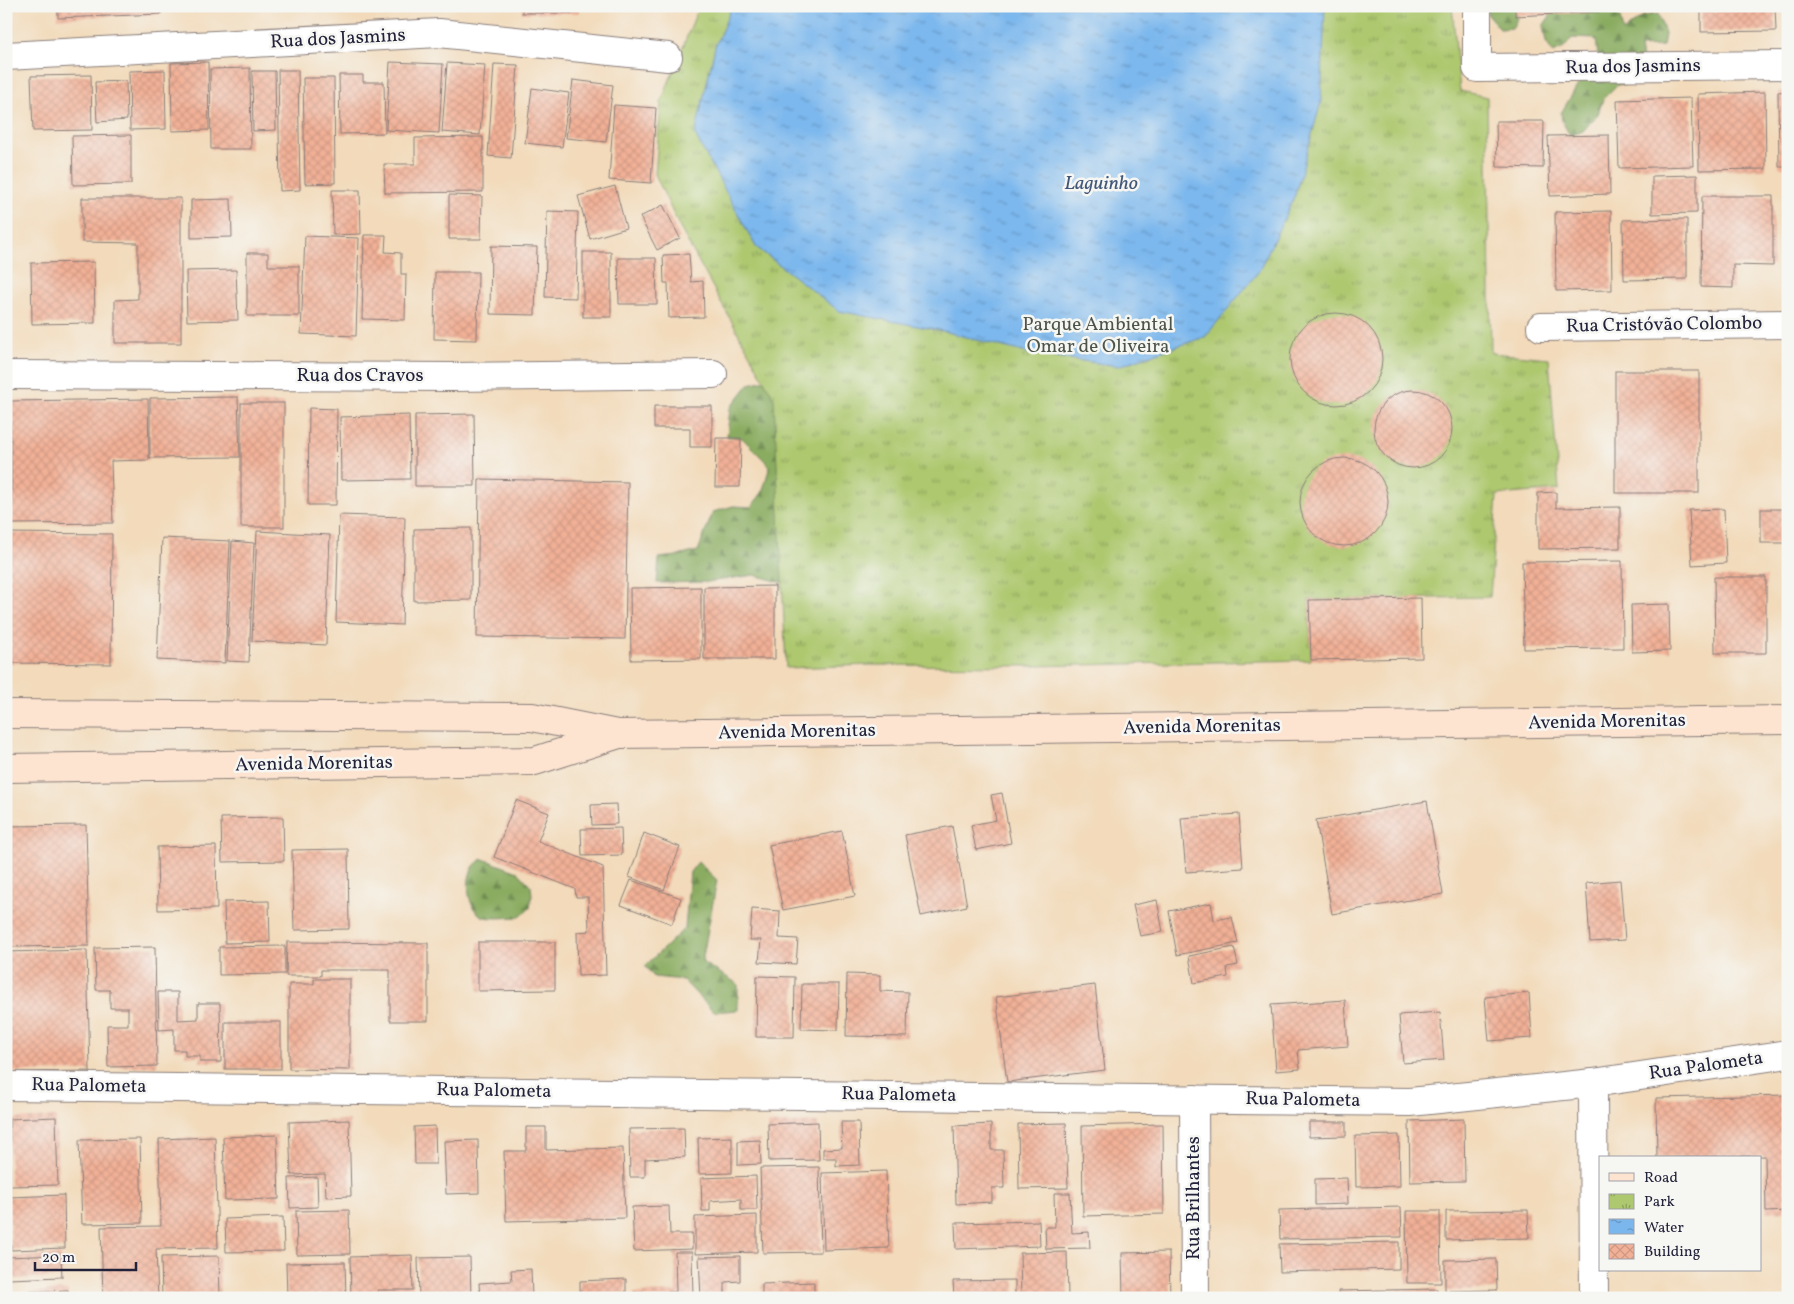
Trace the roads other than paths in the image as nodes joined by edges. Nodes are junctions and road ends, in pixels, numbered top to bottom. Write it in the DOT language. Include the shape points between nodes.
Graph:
graph roads {
  1 [pos="1477,6"];
  2 [pos="6,56"];
  3 [pos="668,57"];
  4 [pos="1788,65"];
  5 [pos="1788,324"];
  6 [pos="1541,327"];
  7 [pos="713,374"];
  8 [pos="6,375"];
  9 [pos="6,714"];
  10 [pos="1788,720"];
  11 [pos="617,734"];
  12 [pos="6,768"];
  13 [pos="1788,1054"];
  14 [pos="1593,1083"];
  15 [pos="6,1086"];
  16 [pos="1194,1098"];
  17 [pos="1195,1298"];
  18 [pos="1594,1298"];
  1 -- 4 [label="street, Rua dos Jasmins" via="1477,68"];
  2 -- 3 [label="street, Rua dos Jasmins" via="438,33"];
  5 -- 6 [label="street, Rua Cristóvão Colombo"];
  7 -- 8 [label="street, Rua dos Cravos" via="452,377"];
  9 -- 11 [label="main road, Avenida Morenitas" via="532,717"];
  10 -- 11 [label="main road, Avenida Morenitas"];
  11 -- 12 [label="main road, Avenida Morenitas" via="535,761"];
  13 -- 14 [label="street, Rua Palometa"];
  14 -- 16 [label="street, Rua Palometa" via="1410,1102"];
  14 -- 18 [label="street"];
  15 -- 16 [label="street, Rua Palometa"];
  16 -- 17 [label="street, Rua Brilhantes"];
}
